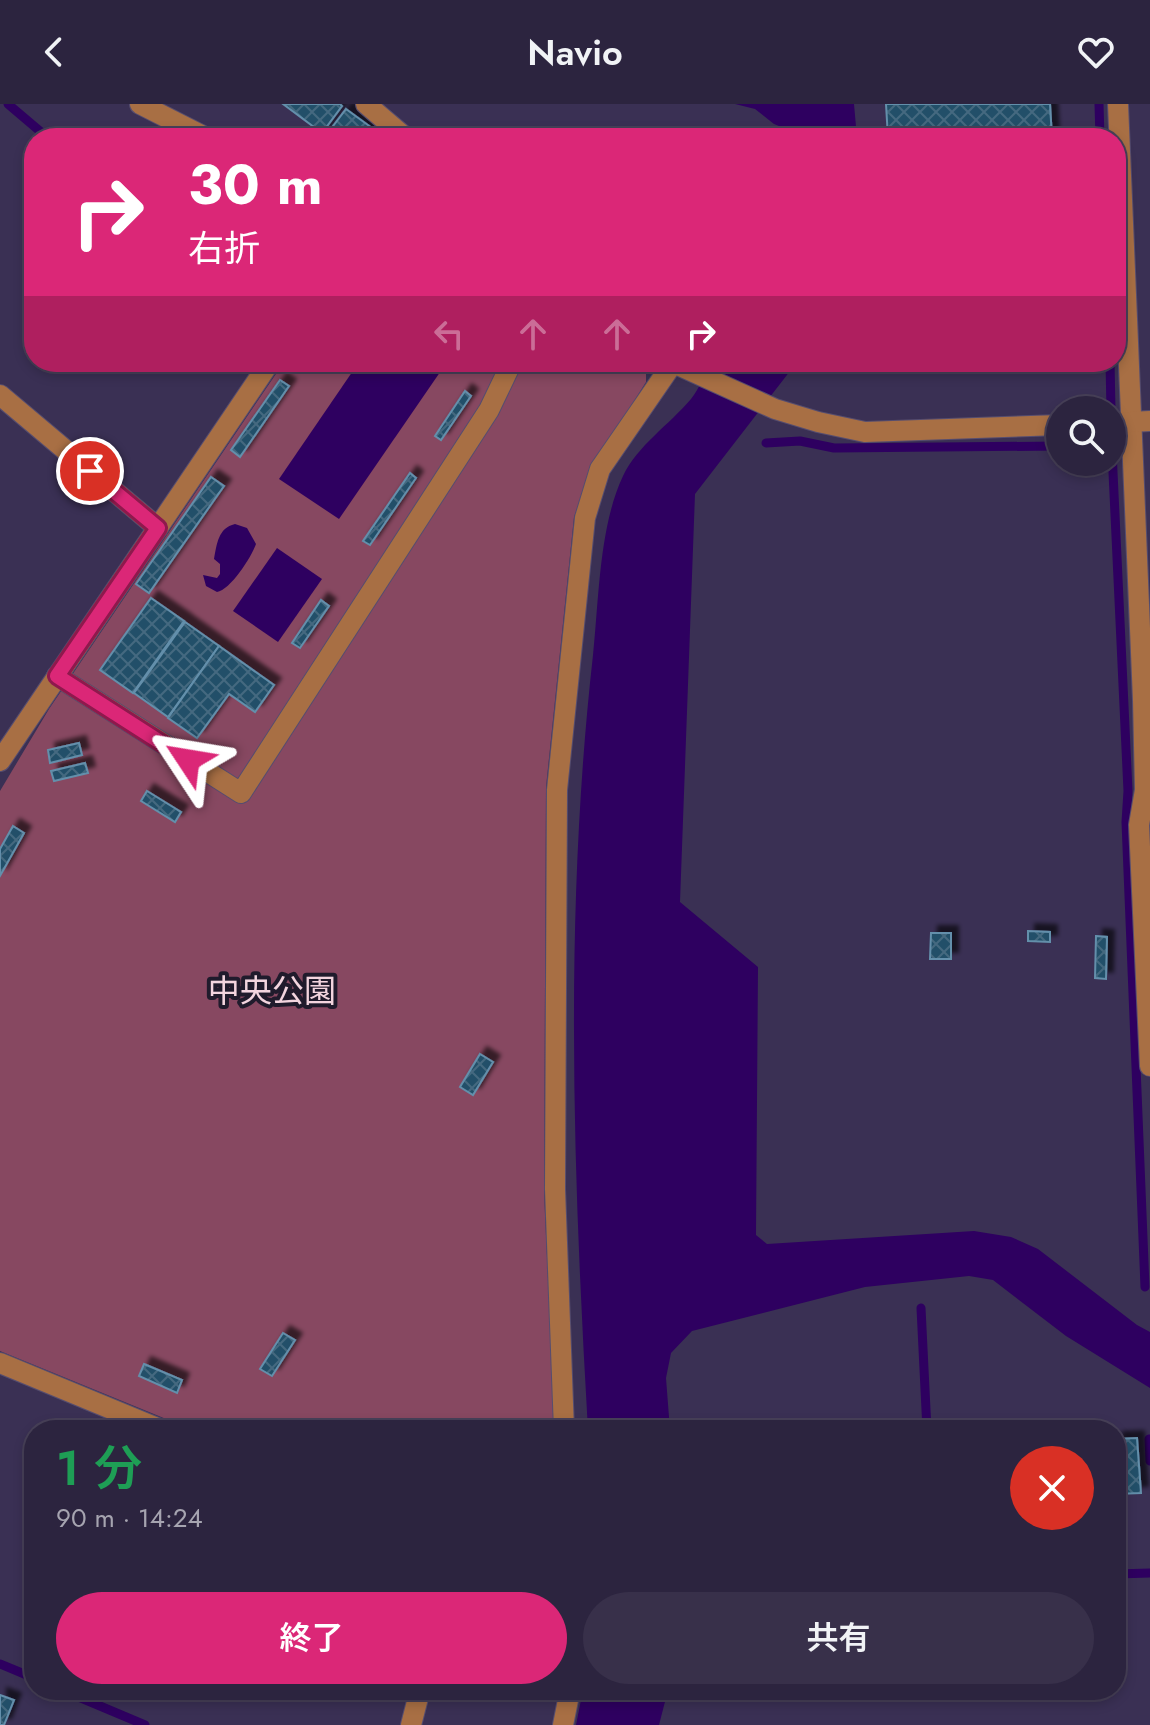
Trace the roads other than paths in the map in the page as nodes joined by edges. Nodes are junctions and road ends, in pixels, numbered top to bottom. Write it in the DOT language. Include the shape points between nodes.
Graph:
graph roads {
  1 [pos="140,104"];
  2 [pos="366,104"];
  3 [pos="1118,104"];
  4 [pos="187,128"];
  5 [pos="394,128"];
  6 [pos="1119,128"];
  7 [pos="1126,300"];
  8 [pos="263,372"];
  9 [pos="507,372"];
  10 [pos="665,372"];
  11 [pos="692,372"];
  12 [pos="0,395"];
  13 [pos="1131,422"];
  14 [pos="1046,426"];
  15 [pos="158,528"];
  16 [pos="57,676"];
  17 [pos="2,752"];
  18 [pos="1150,1066"];
  19 [pos="0,1363"];
  20 [pos="138,1420"];
  21 [pos="564,1420"];
  22 [pos="417,1700"];
  23 [pos="568,1700"];
  24 [pos="411,1725"];
  25 [pos="563,1725"];
  1 -- 4 [label="street"];
  2 -- 5 [label="street"];
  3 -- 6 [label="street"];
  7 -- 13 [label="street"];
  8 -- 15 [label="street"];
  9 -- 16 [label="street" via="489,410 241,793"];
  10 -- 21 [label="street" via="600,469 585,518 557,790 555,1189"];
  11 -- 14 [label="street" via="775,409 865,432"];
  12 -- 15 [label="street"];
  13 -- 18 [label="street"];
  15 -- 16 [label="street"];
  16 -- 17 [label="street"];
  19 -- 20 [label="street"];
  22 -- 24 [label="street"];
  23 -- 25 [label="street"];
}
